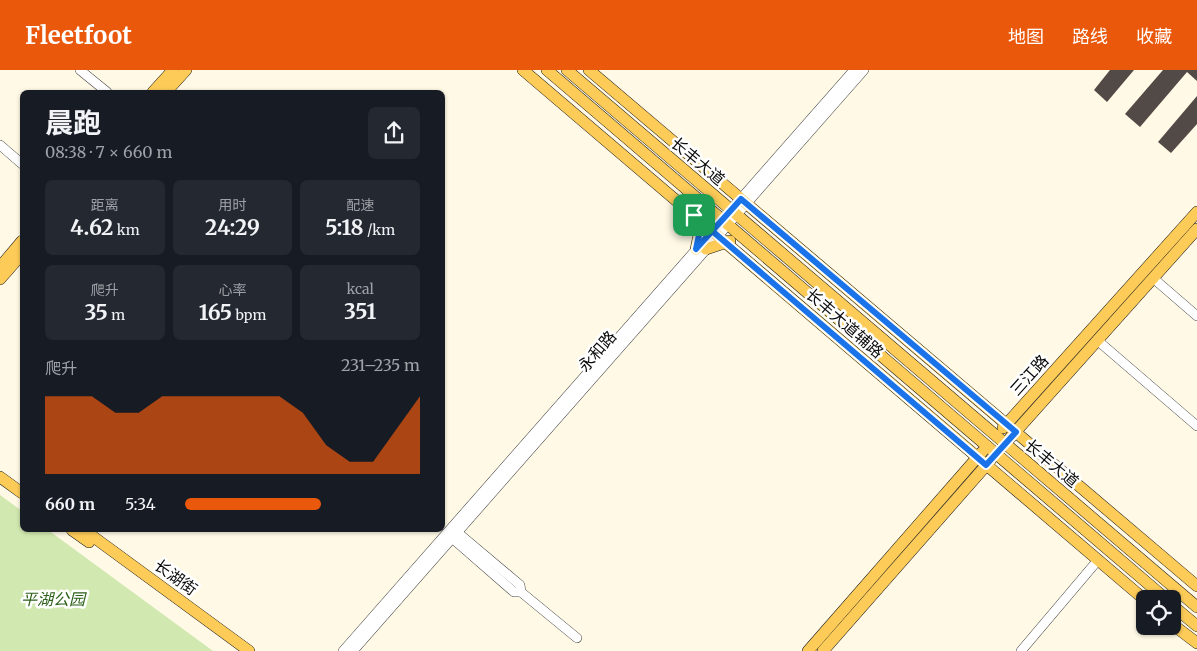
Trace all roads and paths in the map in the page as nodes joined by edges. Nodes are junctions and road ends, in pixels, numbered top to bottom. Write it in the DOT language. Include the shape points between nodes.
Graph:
graph roads {
  1 [pos="80,70"];
  2 [pos="172,70"];
  3 [pos="186,70"];
  4 [pos="522,70"];
  5 [pos="547,70"];
  6 [pos="567,70"];
  7 [pos="589,70"];
  8 [pos="854,70"];
  9 [pos="864,70"];
  10 [pos="105,90"];
  11 [pos="155,90"];
  12 [pos="168,90"];
  13 [pos="602,117"];
  14 [pos="592,129"];
  15 [pos="0,145"];
  16 [pos="20,162"];
  17 [pos="744,201"];
  18 [pos="734,212"];
  19 [pos="1197,212"];
  20 [pos="694,215"];
  21 [pos="725,222"];
  22 [pos="1197,229"];
  23 [pos="719,236"];
  24 [pos="742,237"];
  25 [pos="20,243"];
  26 [pos="701,249"];
  27 [pos="20,256"];
  28 [pos="0,267"];
  29 [pos="1153,278"];
  30 [pos="0,279"];
  31 [pos="1197,316"];
  32 [pos="1097,340"];
  33 [pos="1006,424"];
  34 [pos="1197,426"];
  35 [pos="1016,432"];
  36 [pos="995,436"];
  37 [pos="1004,444"];
  38 [pos="991,450"];
  39 [pos="982,461"];
  40 [pos="0,469"];
  41 [pos="0,477"];
  42 [pos="20,484"];
  43 [pos="20,492"];
  44 [pos="75,532"];
  45 [pos="87,532"];
  46 [pos="453,534"];
  47 [pos="1098,560"];
  48 [pos="1197,586"];
  49 [pos="1155,590"];
  50 [pos="1136,592"];
  51 [pos="1197,606"];
  52 [pos="1181,613"];
  53 [pos="1197,626"];
  54 [pos="1181,631"];
  55 [pos="577,638"];
  56 [pos="1197,643"];
  57 [pos="237,651"];
  58 [pos="249,651"];
  59 [pos="343,651"];
  60 [pos="353,651"];
  61 [pos="808,651"];
  62 [pos="824,651"];
  63 [pos="1021,651"];
  1 -- 10 [label="street"];
  2 -- 11 [label="main road"];
  3 -- 12 [label="main road"];
  4 -- 14 [label="main road, 长丰大道辅路"];
  5 -- 13 [label="main road, 长丰大道"];
  6 -- 18 [label="main road, 长丰大道"];
  7 -- 17 [label="main road, 长丰大道辅路"];
  8 -- 17 [label="street, 永和路"];
  9 -- 17 [label="street, 永和路"];
  13 -- 14 [label="main road"];
  13 -- 21 [label="main road, 长丰大道"];
  14 -- 20 [label="main road, 长丰大道辅路"];
  15 -- 16 [label="street"];
  17 -- 18 [label="street, 永和路"];
  17 -- 33 [label="main road, 长丰大道辅路"];
  18 -- 21 [label="street, 永和路"];
  18 -- 36 [label="main road, 长丰大道"];
  19 -- 33 [label="main road, 三江路"];
  20 -- 23 [label="main road, 长丰大道辅路"];
  20 -- 26 [label="main road"];
  21 -- 23 [label="street, 永和路"];
  21 -- 24 [label="main road, 长丰大道"];
  22 -- 29 [label="main road, 三江路"];
  23 -- 24 [label="main road"];
  23 -- 26 [label="main road"];
  23 -- 26 [label="street, 永和路"];
  23 -- 39 [label="main road, 长丰大道辅路"];
  24 -- 38 [label="main road, 长丰大道"];
  25 -- 28 [label="main road"];
  26 -- 46 [label="street, 永和路"];
  27 -- 30 [label="main road"];
  29 -- 31 [label="street"];
  29 -- 32 [label="main road, 三江路"];
  32 -- 34 [label="street"];
  32 -- 35 [label="main road, 三江路"];
  33 -- 35 [label="main road, 长丰大道辅路"];
  33 -- 36 [label="main road, 三江路"];
  35 -- 37 [label="main road, 三江路"];
  35 -- 48 [label="main road, 长丰大道辅路"];
  36 -- 37 [label="main road, 长丰大道"];
  36 -- 38 [label="main road, 三江路"];
  37 -- 38 [label="main road, 三江路"];
  37 -- 51 [label="main road, 长丰大道"];
  38 -- 39 [label="main road, 三江路"];
  38 -- 49 [label="main road, 长丰大道"];
  39 -- 47 [label="main road, 长丰大道辅路"];
  39 -- 61 [label="main road, 三江路"];
  39 -- 62 [label="main road, 三江路"];
  40 -- 42 [label="main road"];
  41 -- 43 [label="main road"];
  44 -- 57 [label="main road, 长湖街"];
  45 -- 58 [label="main road, 长湖街"];
  46 -- 55 [label="street" via="514,592 521,592"];
  46 -- 59 [label="street, 永和路"];
  46 -- 60 [label="street, 永和路"];
  47 -- 50 [label="main road, 长丰大道辅路"];
  47 -- 63 [label="street"];
  52 -- 53 [label="main road"];
  54 -- 56 [label="main road"];
}
